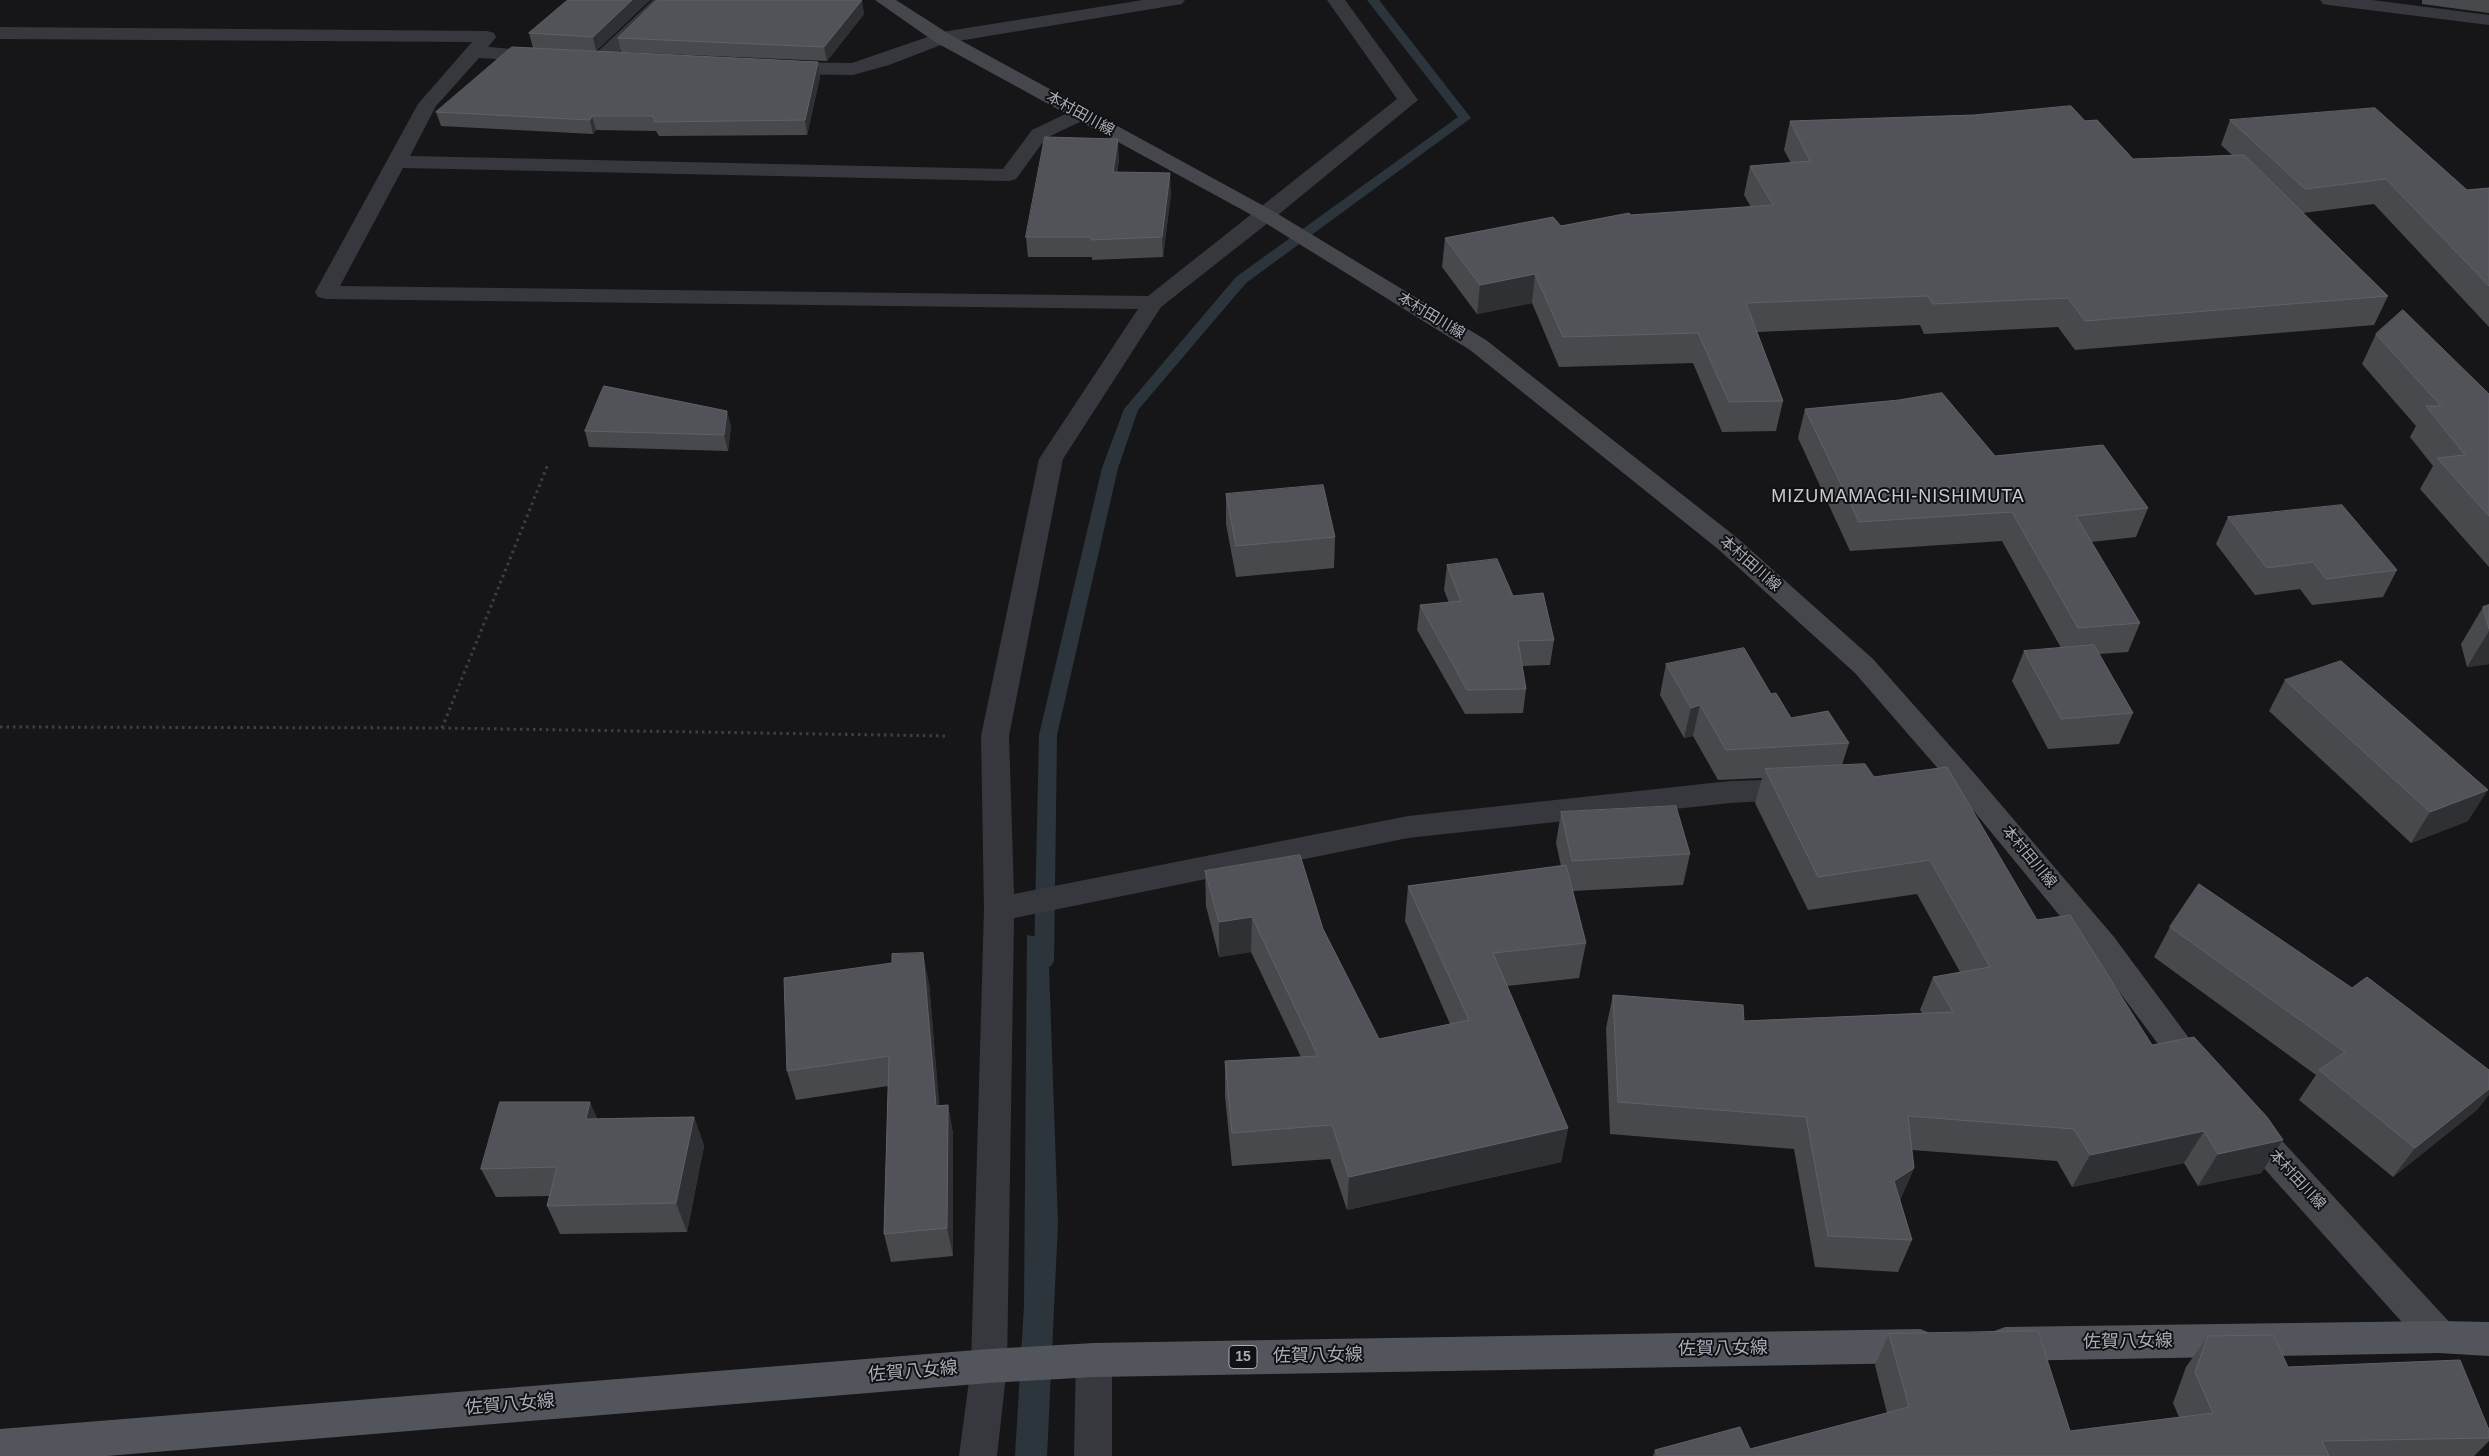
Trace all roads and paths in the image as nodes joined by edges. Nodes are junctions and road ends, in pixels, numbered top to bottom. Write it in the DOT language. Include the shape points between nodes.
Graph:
graph roads {
  1 [pos="663,0"];
  2 [pos="884,0"];
  3 [pos="1176,0"];
  4 [pos="1336,0"];
  5 [pos="2329,0"];
  6 [pos="2489,20"];
  7 [pos="0,33"];
  8 [pos="942,38"];
  9 [pos="474,52"];
  10 [pos="562,57"];
  11 [pos="582,58"];
  12 [pos="601,59"];
  13 [pos="621,60"];
  14 [pos="761,67"];
  15 [pos="1080,114"];
  16 [pos="396,162"];
  17 [pos="1266,215"];
  18 [pos="1153,302"];
  19 [pos="548,464"];
  20 [pos="0,727"];
  21 [pos="442,728"];
  22 [pos="995,736"];
  23 [pos="1964,780"];
  24 [pos="1935,782"];
  25 [pos="1828,787"];
  26 [pos="999,909"];
  27 [pos="2211,1087"];
  28 [pos="2231,1108"];
  29 [pos="2439,1337"];
  30 [pos="2489,1339"];
  31 [pos="1094,1360"];
  32 [pos="989,1366"];
  33 [pos="0,1447"];
  34 [pos="978,1456"];
  35 [pos="1093,1456"];
  1 -- 12 [label="street"];
  2 -- 8 [label="main road, 本村田川線"];
  3 -- 8 [label="street"];
  4 -- 17 [label="street" via="1408,100"];
  5 -- 6 [label="street"];
  7 -- 9 [label="street" via="487,37"];
  8 -- 14 [label="street" via="853,69"];
  8 -- 15 [label="main road, 本村田川線"];
  9 -- 10 [label="street"];
  9 -- 16 [label="street" via="428,104"];
  11 -- 12 [label="street"];
  12 -- 13 [label="street"];
  15 -- 16 [label="street" via="1039,134 1009,175"];
  15 -- 17 [label="main road, 本村田川線"];
  16 -- 18 [label="street" via="326,292"];
  17 -- 18 [label="street"];
  17 -- 23 [label="main road, 本村田川線" via="1478,345 1727,543 1864,666"];
  18 -- 22 [label="street" via="1051,458"];
  19 -- 21 [label="path"];
  20 -- 21 [label="path"];
  21 -- 22 [label="path"];
  22 -- 26 [label="street"];
  23 -- 24 [label="street"];
  23 -- 27 [label="main road, 本村田川線" via="2103,946"];
  25 -- 26 [label="street" via="1730,792 1408,827"];
  26 -- 32 [label="street"];
  28 -- 29 [label="main road, 本村田川線"];
  29 -- 30 [label="main road, 佐賀八女線 / 15"];
  29 -- 31 [label="main road, 佐賀八女線 / 15"];
  31 -- 32 [label="main road, 佐賀八女線 / 15"];
  31 -- 35 [label="street"];
  32 -- 33 [label="main road, 佐賀八女線 / 15"];
  32 -- 34 [label="street"];
}
